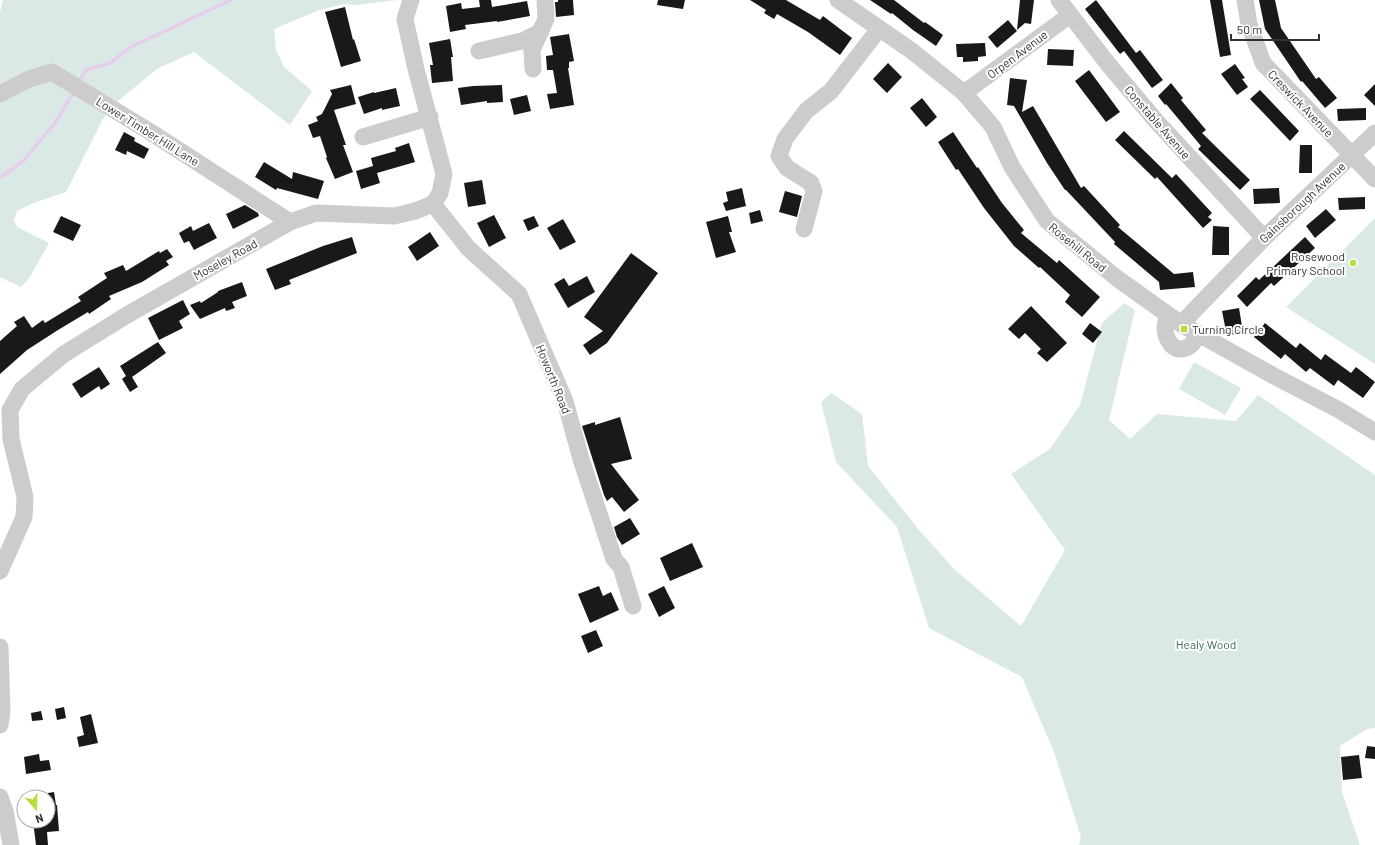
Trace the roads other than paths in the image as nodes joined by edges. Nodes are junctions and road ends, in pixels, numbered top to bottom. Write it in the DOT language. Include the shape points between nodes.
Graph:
graph roads {
  1 [pos="411,0"];
  2 [pos="545,0"];
  3 [pos="838,0"];
  4 [pos="1059,0"];
  5 [pos="1245,0"];
  6 [pos="1070,15"];
  7 [pos="880,29"];
  8 [pos="540,32"];
  9 [pos="479,51"];
  10 [pos="533,69"];
  11 [pos="964,93"];
  12 [pos="0,94"];
  13 [pos="430,117"];
  14 [pos="1375,133"];
  15 [pos="363,137"];
  16 [pos="1352,156"];
  17 [pos="1375,179"];
  18 [pos="433,204"];
  19 [pos="290,222"];
  20 [pos="804,229"];
  21 [pos="1264,238"];
  22 [pos="1175,319"];
  23 [pos="1199,334"];
  24 [pos="1375,432"];
  25 [pos="0,571"];
  26 [pos="633,606"];
  27 [pos="0,647"];
  28 [pos="0,725"];
  29 [pos="0,797"];
  30 [pos="11,845"];
  1 -- 13 [label="street" via="405,19"];
  2 -- 8 [label="street" via="546,19"];
  3 -- 7 [label="street, Rosehill Road"];
  4 -- 6 [label="street, Constable Avenue"];
  5 -- 16 [label="street, Creswick Avenue" via="1249,24 1263,63"];
  6 -- 11 [label="street, Orpen Avenue"];
  6 -- 21 [label="street, Constable Avenue" via="1157,122"];
  7 -- 11 [label="street, Rosehill Road"];
  7 -- 20 [label="street" via="831,91 806,111 785,139 779,156 787,168 811,183 814,191"];
  8 -- 9 [label="street" via="522,41"];
  8 -- 10 [label="street" via="532,50"];
  11 -- 22 [label="street, Rosehill Road" via="993,127 1012,167 1046,221 1124,284"];
  12 -- 19 [label="street, Lower Timber Hill Lane" via="29,79 52,72"];
  13 -- 15 [label="street"];
  13 -- 18 [label="street" via="444,174 440,193"];
  14 -- 16 [label="street, Gainsborough Avenue"];
  16 -- 17 [label="street, Creswick Avenue"];
  16 -- 21 [label="street, Gainsborough Avenue"];
  18 -- 19 [label="street, Moseley Road" via="394,216 316,214"];
  18 -- 26 [label="street, Howorth Road" via="468,249 519,294 565,401 614,559 621,567"];
  19 -- 25 [label="street, Moseley Road" via="64,354 22,389 10,410 11,439 25,497 24,516"];
  21 -- 22 [label="street, Gainsborough Avenue"];
  22 -- 23 [label="street, Rosehill Road"];
  22 -- 23 [label="street" via="1165,327 1170,344 1177,349 1186,348 1194,343"];
  23 -- 24 [label="street, Rosehill Road"];
  27 -- 28 [label="street"];
  29 -- 30 [label="street"];
}
